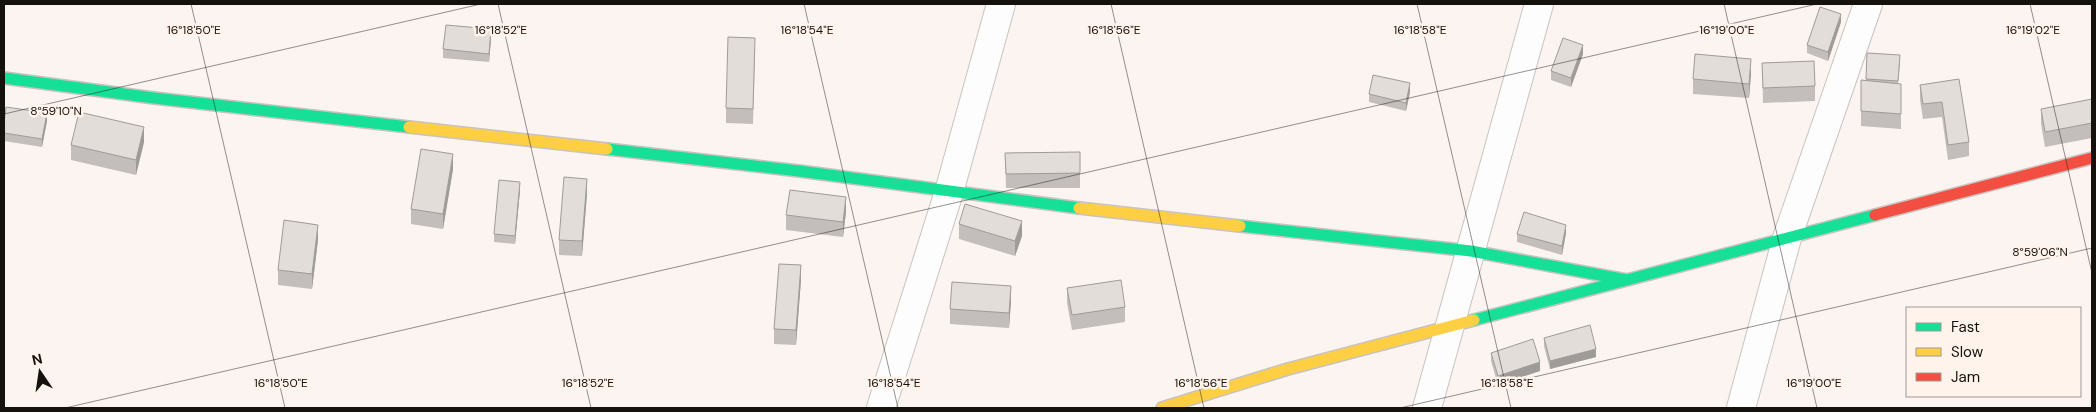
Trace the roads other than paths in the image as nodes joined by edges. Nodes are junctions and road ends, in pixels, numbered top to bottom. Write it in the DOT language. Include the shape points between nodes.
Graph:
graph roads {
  1 [pos="1001,4"];
  2 [pos="1539,4"];
  3 [pos="1868,4"];
  4 [pos="4,78"];
  5 [pos="2092,158"];
  6 [pos="949,192"];
  7 [pos="1787,238"];
  8 [pos="1471,251"];
  9 [pos="1627,280"];
  10 [pos="1450,327"];
  11 [pos="881,408"];
  12 [pos="1162,408"];
  13 [pos="1427,408"];
  14 [pos="1741,408"];
  1 -- 6 [label="street"];
  2 -- 8 [label="street"];
  3 -- 7 [label="street"];
  4 -- 6 [label="street" via="799,171"];
  5 -- 7 [label="street"];
  6 -- 8 [label="street"];
  6 -- 11 [label="street"];
  7 -- 9 [label="street"];
  7 -- 14 [label="street"];
  8 -- 9 [label="street"];
  8 -- 10 [label="street"];
  9 -- 10 [label="street"];
  10 -- 12 [label="street" via="1288,369"];
  10 -- 13 [label="street"];
}
